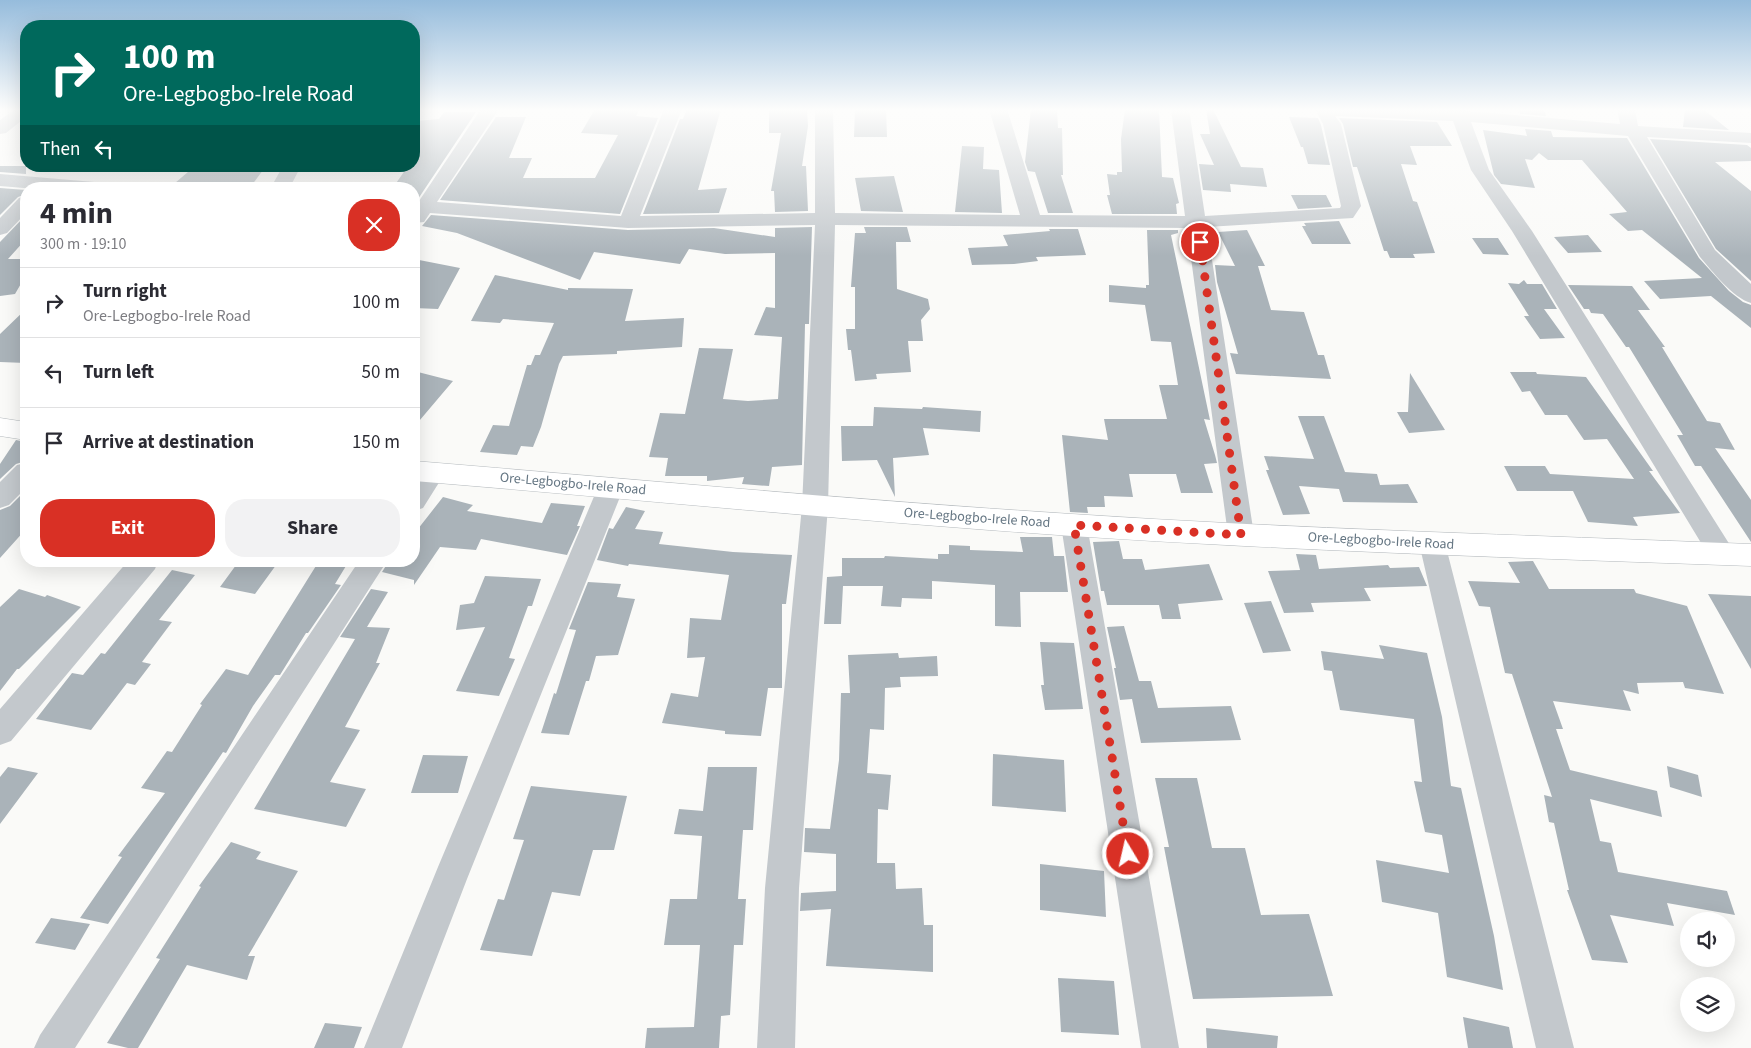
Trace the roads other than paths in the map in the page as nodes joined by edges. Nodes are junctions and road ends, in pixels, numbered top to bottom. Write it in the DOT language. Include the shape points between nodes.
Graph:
graph roads {
  1 [pos="455,158"];
  2 [pos="654,158"];
  3 [pos="824,158"];
  4 [pos="1013,158"];
  5 [pos="1187,158"];
  6 [pos="1340,158"];
  7 [pos="1475,158"];
  8 [pos="1649,158"];
  9 [pos="55,172"];
  10 [pos="0,180"];
  11 [pos="46,182"];
  12 [pos="20,183"];
  13 [pos="420,206"];
  14 [pos="20,208"];
  15 [pos="825,219"];
  16 [pos="1032,221"];
  17 [pos="628,222"];
  18 [pos="1197,222"];
  19 [pos="0,229"];
  20 [pos="1751,296"];
  21 [pos="0,427"];
  22 [pos="20,430"];
  23 [pos="423,472"];
  24 [pos="20,478"];
  25 [pos="611,487"];
  26 [pos="0,498"];
  27 [pos="815,506"];
  28 [pos="1074,525"];
  29 [pos="1241,535"];
  30 [pos="1432,544"];
  31 [pos="1722,553"];
  32 [pos="1751,555"];
  33 [pos="140,567"];
  34 [pos="370,567"];
  35 [pos="0,731"];
  36 [pos="53,1048"];
  37 [pos="383,1048"];
  38 [pos="776,1048"];
  39 [pos="1160,1048"];
  40 [pos="1555,1048"];
  1 -- 13 [label="street"];
  2 -- 17 [label="street"];
  3 -- 15 [label="street"];
  4 -- 16 [label="street"];
  5 -- 18 [label="street"];
  6 -- 18 [label="street" via="1351,206 1346,214"];
  7 -- 31 [label="street"];
  8 -- 20 [label="street" via="1708,253"];
  9 -- 11 [label="street"];
  10 -- 12 [label="street"];
  13 -- 17 [label="street"];
  14 -- 19 [label="street"];
  15 -- 16 [label="street"];
  15 -- 17 [label="street"];
  15 -- 27 [label="street"];
  16 -- 18 [label="street"];
  18 -- 29 [label="street"];
  21 -- 22 [label="main road"];
  23 -- 25 [label="main road, Ore-Legbogbo-Irele Road"];
  24 -- 26 [label="street"];
  25 -- 27 [label="main road, Ore-Legbogbo-Irele Road"];
  25 -- 37 [label="street"];
  27 -- 28 [label="main road, Ore-Legbogbo-Irele Road"];
  27 -- 38 [label="street" via="782,888"];
  28 -- 29 [label="main road, Ore-Legbogbo-Irele Road"];
  28 -- 39 [label="street"];
  29 -- 30 [label="main road, Ore-Legbogbo-Irele Road"];
  30 -- 31 [label="main road, Ore-Legbogbo-Irele Road"];
  30 -- 40 [label="street"];
  31 -- 32 [label="main road, Ore-Legbogbo-Irele Road"];
  33 -- 35 [label="street"];
  34 -- 36 [label="street"];
}
